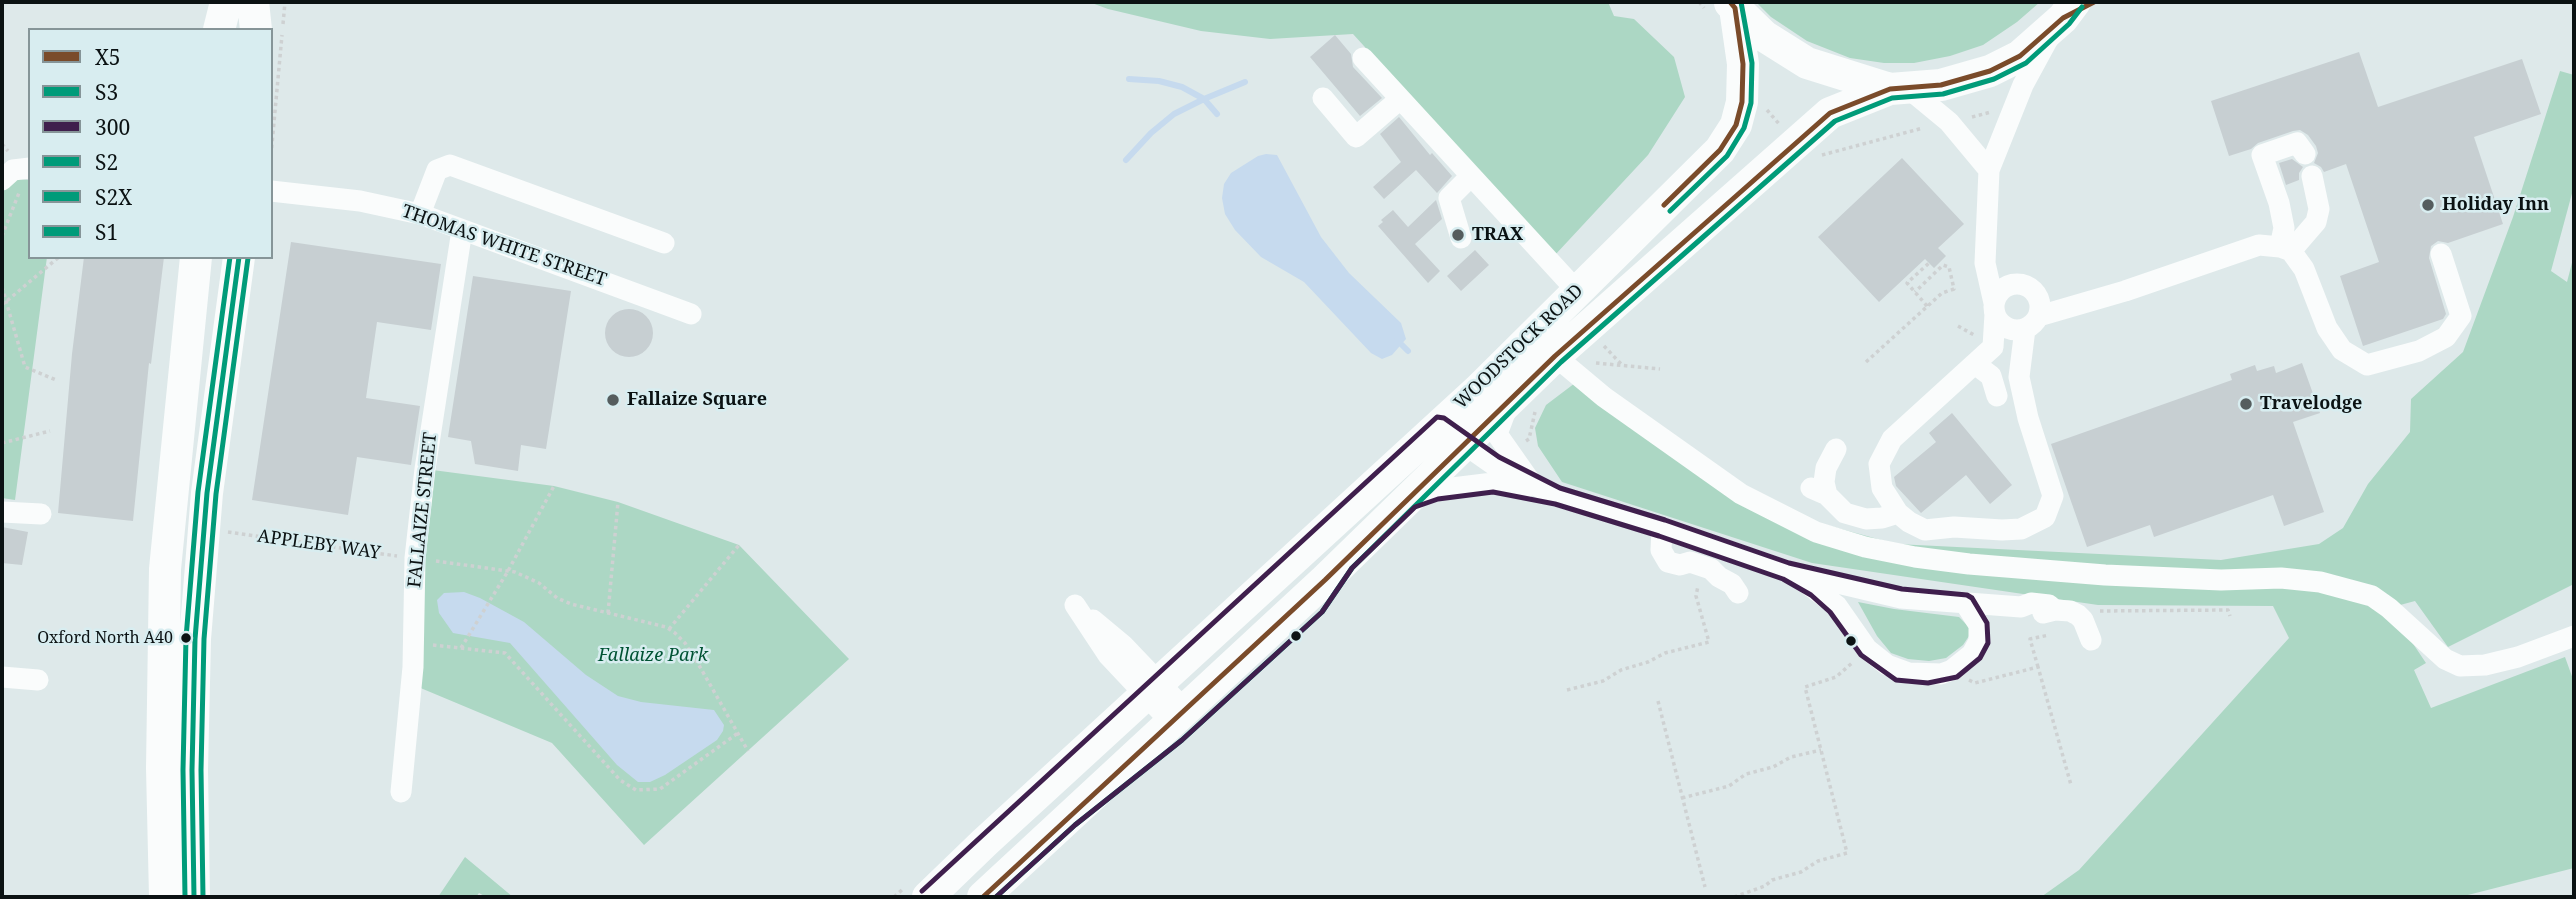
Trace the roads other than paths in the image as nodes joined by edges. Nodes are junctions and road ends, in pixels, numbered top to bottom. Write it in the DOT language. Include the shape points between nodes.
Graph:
graph roads {
  1 [pos="226,2"];
  2 [pos="253,2"];
  3 [pos="2094,2"];
  4 [pos="1724,8"];
  5 [pos="2064,16"];
  6 [pos="220,28"];
  7 [pos="256,28"];
  8 [pos="1363,58"];
  9 [pos="1900,89"];
  10 [pos="1323,98"];
  11 [pos="1400,99"];
  12 [pos="2305,153"];
  13 [pos="28,168"];
  14 [pos="1989,170"];
  15 [pos="1471,176"];
  16 [pos="2312,176"];
  17 [pos="2,180"];
  18 [pos="273,191"];
  19 [pos="420,214"];
  20 [pos="462,230"];
  21 [pos="1461,238"];
  22 [pos="1984,242"];
  23 [pos="664,243"];
  24 [pos="2285,249"];
  25 [pos="2441,254"];
  26 [pos="196,259"];
  27 [pos="239,259"];
  28 [pos="2011,285"];
  29 [pos="1577,290"];
  30 [pos="1995,308"];
  31 [pos="691,314"];
  32 [pos="2035,315"];
  33 [pos="1569,358"];
  34 [pos="1975,363"];
  35 [pos="1478,390"];
  36 [pos="2011,397"];
  37 [pos="1509,401"];
  38 [pos="1439,425"];
  39 [pos="1465,445"];
  40 [pos="1836,449"];
  41 [pos="1532,484"];
  42 [pos="1557,496"];
  43 [pos="1410,499"];
  44 [pos="2,512"];
  45 [pos="1898,513"];
  46 [pos="41,514"];
  47 [pos="1662,528"];
  48 [pos="1345,562"];
  49 [pos="1787,571"];
  50 [pos="1738,593"];
  51 [pos="1965,603"];
  52 [pos="1240,610"];
  53 [pos="2574,636"];
  54 [pos="2091,640"];
  55 [pos="2,677"];
  56 [pos="38,680"];
  57 [pos="1153,690"];
  58 [pos="1179,717"];
  59 [pos="401,792"];
  60 [pos="1069,818"];
  61 [pos="985,842"];
  62 [pos="165,897"];
  63 [pos="194,897"];
  64 [pos="908,897"];
  65 [pos="928,897"];
  66 [pos="983,897"];
  1 -- 6 [label="highway"];
  2 -- 7 [label="highway"];
  3 -- 5 [label="highway, WOODSTOCK ROAD"];
  4 -- 9 [label="highway" via="1807,63"];
  4 -- 29 [label="highway, WOODSTOCK ROAD" via="1743,64 1736,125 1720,150"];
  5 -- 9 [label="highway, WOODSTOCK ROAD" via="2020,56 1990,71"];
  5 -- 14 [label="street" via="2023,86"];
  8 -- 11 [label="street"];
  9 -- 14 [label="street" via="1949,122"];
  9 -- 33 [label="highway, WOODSTOCK ROAD" via="1830,113"];
  10 -- 11 [label="street" via="1356,137"];
  11 -- 15 [label="street"];
  12 -- 24 [label="street" via="2297,143 2262,155 2279,203"];
  13 -- 17 [label="street" via="13,170"];
  14 -- 22 [label="street"];
  15 -- 21 [label="street" via="1449,198"];
  15 -- 29 [label="street"];
  16 -- 24 [label="street" via="2319,209 2316,222"];
  18 -- 19 [label="street, THOMAS WHITE STREET" via="360,201"];
  19 -- 20 [label="street, THOMAS WHITE STREET"];
  19 -- 23 [label="street" via="437,170 450,165"];
  20 -- 31 [label="street, THOMAS WHITE STREET"];
  20 -- 59 [label="street, FALLAIZE STREET" via="415,558"];
  22 -- 28 [label="street"];
  22 -- 30 [label="street"];
  24 -- 25 [label="street" via="2304,269 2327,328 2343,350 2367,365 2446,337 2460,316"];
  24 -- 32 [label="street" via="2259,245 2125,291"];
  26 -- 62 [label="highway" via="165,569"];
  27 -- 63 [label="highway" via="207,493 195,639"];
  28 -- 30 [label="street" via="2000,291"];
  28 -- 32 [label="street" via="2032,289"];
  29 -- 35 [label="highway, WOODSTOCK ROAD"];
  30 -- 32 [label="street" via="2010,329"];
  30 -- 34 [label="street" via="1993,347"];
  32 -- 36 [label="street"];
  33 -- 37 [label="highway, WOODSTOCK ROAD"];
  33 -- 53 [label="street" via="1604,397 1741,495 1816,532 1865,547 1928,559 2051,570 2320,582 2372,596 2445,660 2460,666 2518,657"];
  34 -- 36 [label="street"];
  34 -- 45 [label="street" via="1892,439 1883,456 1879,464 1882,488"];
  35 -- 38 [label="highway, WOODSTOCK ROAD"];
  35 -- 52 [label="street" via="1429,420 1267,572"];
  36 -- 45 [label="street" via="2053,496 2045,517 2021,528 1960,525 1925,530"];
  37 -- 39 [label="highway, WOODSTOCK ROAD"];
  37 -- 41 [label="street" via="1497,434"];
  38 -- 39 [label="street"];
  38 -- 52 [label="highway, WOODSTOCK ROAD"];
  39 -- 41 [label="street"];
  39 -- 43 [label="highway, WOODSTOCK ROAD"];
  40 -- 45 [label="street" via="1819,491 1845,513 1866,519"];
  41 -- 42 [label="street"];
  42 -- 43 [label="street" via="1493,482 1436,489"];
  42 -- 47 [label="street"];
  43 -- 48 [label="highway, WOODSTOCK ROAD"];
  44 -- 46 [label="street"];
  47 -- 49 [label="street"];
  47 -- 50 [label="street" via="1661,550 1668,562 1690,562 1711,569 1710,577 1732,584"];
  48 -- 58 [label="highway"];
  48 -- 60 [label="street" via="1316,606 1176,734"];
  49 -- 51 [label="street" via="1901,598"];
  49 -- 51 [label="street" via="1837,606 1867,649 1898,671 1927,674 1952,670 1972,654 1979,641 1979,625"];
  51 -- 54 [label="street" via="2021,607 2031,603 2070,611 2084,620"];
  52 -- 57 [label="highway, WOODSTOCK ROAD"];
  55 -- 56 [label="street"];
  57 -- 58 [label="street"];
  57 -- 61 [label="highway, WOODSTOCK ROAD"];
  58 -- 60 [label="highway"];
  60 -- 66 [label="highway"];
  61 -- 64 [label="street"];
  61 -- 65 [label="highway, WOODSTOCK ROAD"];
}
